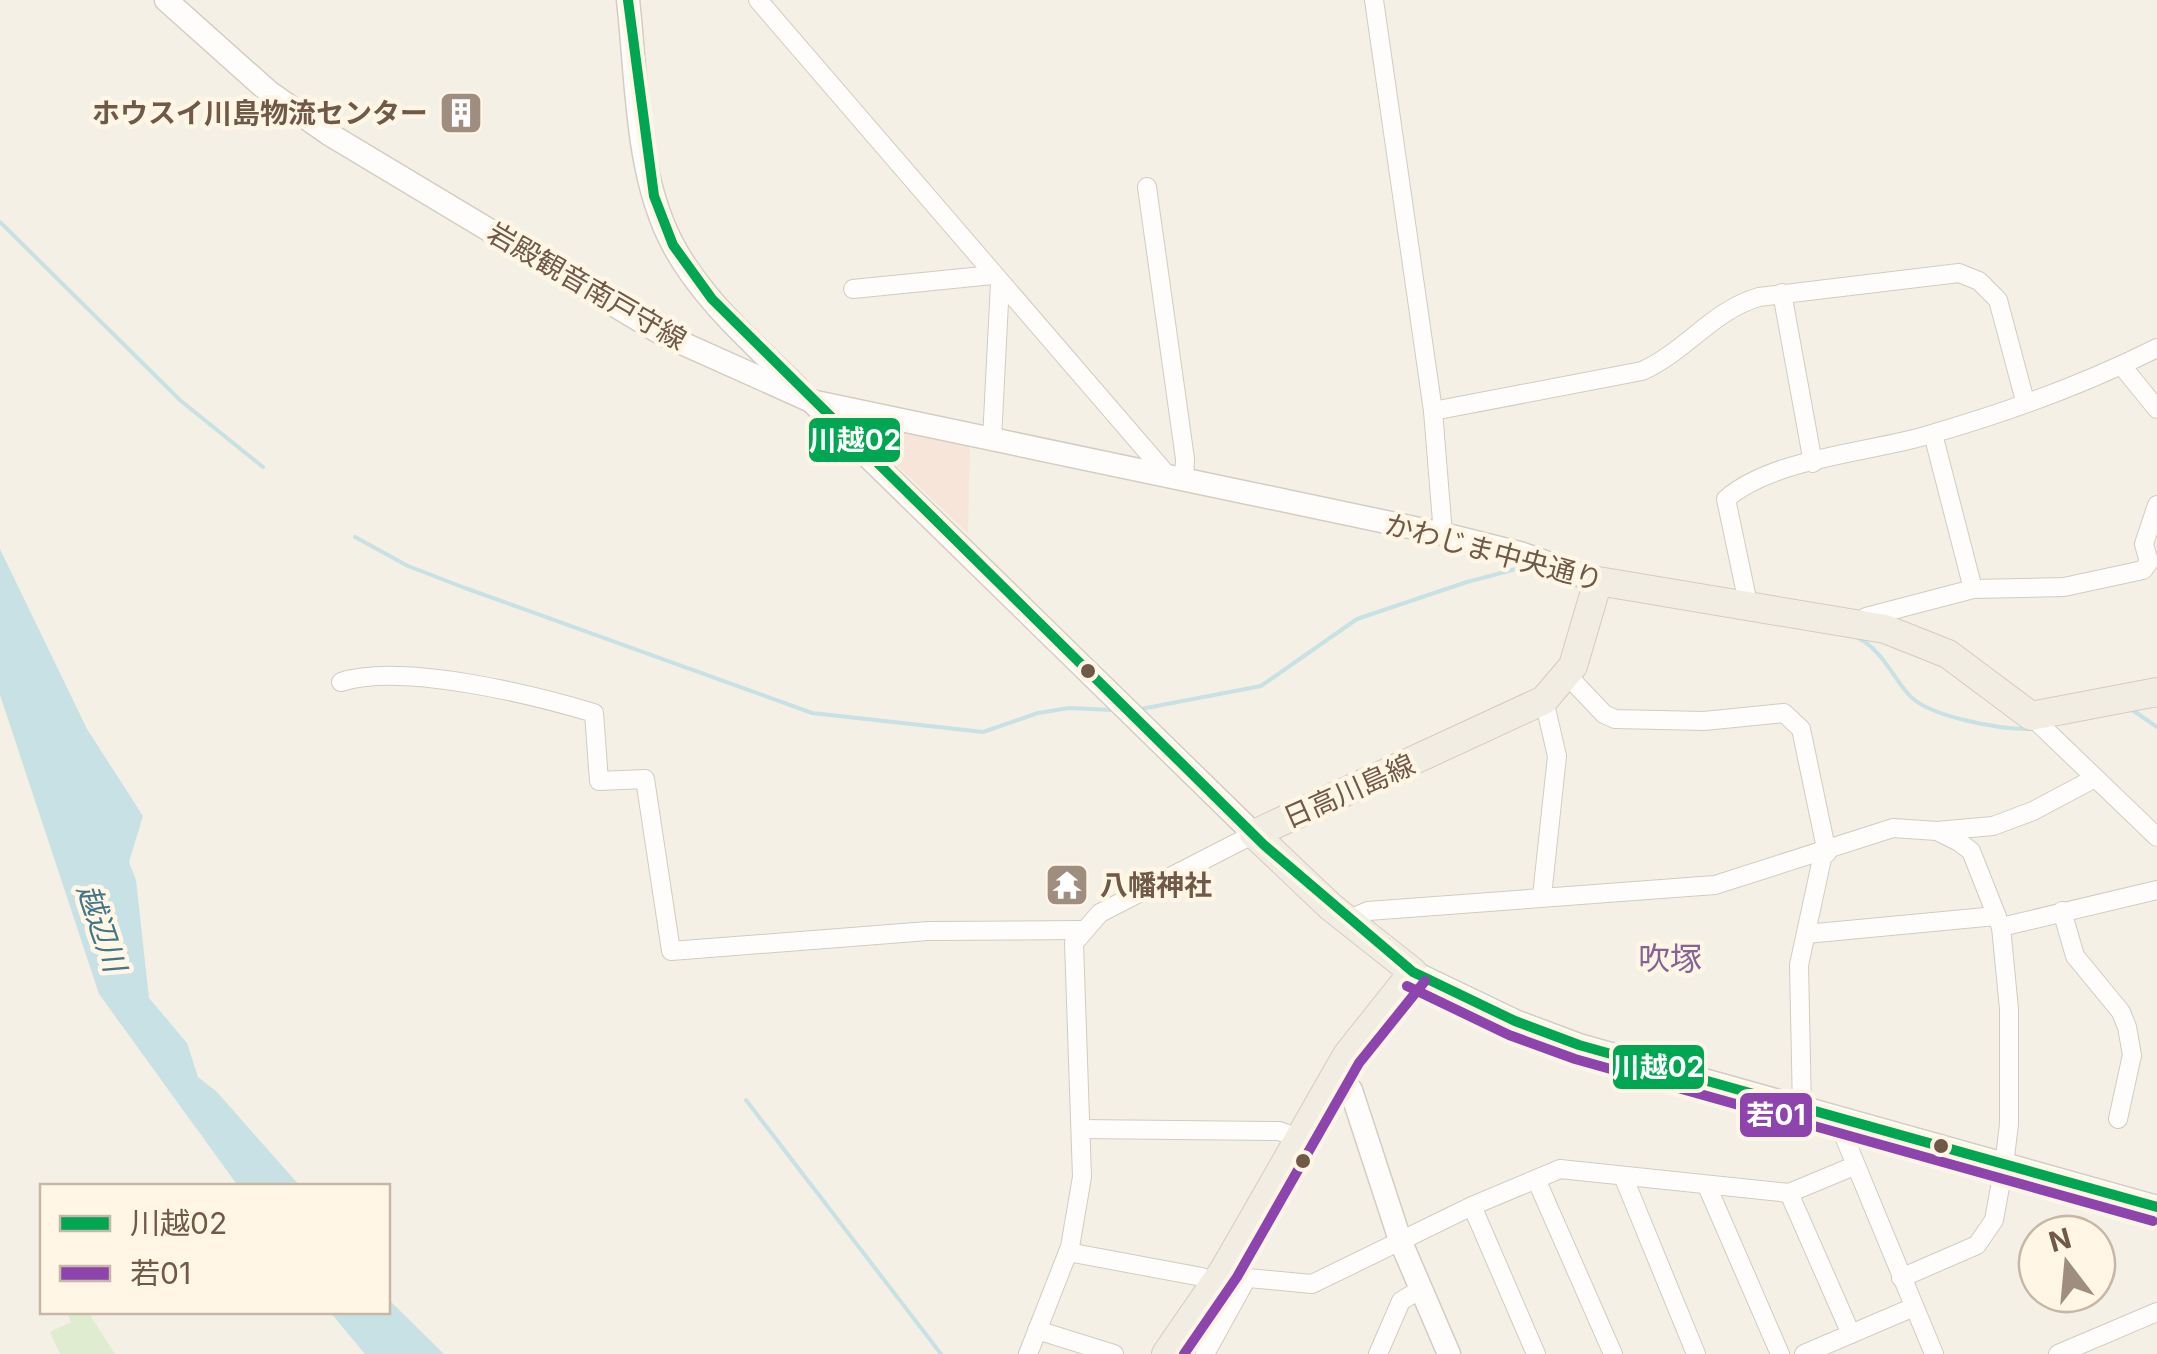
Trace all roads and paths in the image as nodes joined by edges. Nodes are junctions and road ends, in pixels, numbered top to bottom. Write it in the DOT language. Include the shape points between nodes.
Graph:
graph roads {
  1 [pos="166,0"];
  2 [pos="628,0"];
  3 [pos="758,0"];
  4 [pos="1374,0"];
  5 [pos="1147,188"];
  6 [pos="996,279"];
  7 [pos="853,289"];
  8 [pos="1782,293"];
  9 [pos="2157,348"];
  10 [pos="2122,366"];
  11 [pos="2025,400"];
  12 [pos="811,401"];
  13 [pos="2157,409"];
  14 [pos="1433,411"];
  15 [pos="1933,434"];
  16 [pos="992,440"];
  17 [pos="1812,463"];
  18 [pos="1176,478"];
  19 [pos="2157,505"];
  20 [pos="1444,534"];
  21 [pos="1598,581"];
  22 [pos="1973,589"];
  23 [pos="1749,608"];
  24 [pos="1858,625"];
  25 [pos="1567,675"];
  26 [pos="341,682"];
  27 [pos="2157,692"];
  28 [pos="1544,700"];
  29 [pos="2031,716"];
  30 [pos="2096,778"];
  31 [pos="1987,826"];
  32 [pos="1937,831"];
  33 [pos="1254,834"];
  34 [pos="2157,837"];
  35 [pos="1971,851"];
  36 [pos="1825,853"];
  37 [pos="2157,890"];
  38 [pos="1542,896"];
  39 [pos="2062,911"];
  40 [pos="1348,920"];
  41 [pos="1998,922"];
  42 [pos="1082,930"];
  43 [pos="1806,934"];
  44 [pos="1412,972"];
  45 [pos="1336,1072"];
  46 [pos="1802,1108"];
  47 [pos="1836,1117"];
  48 [pos="2118,1118"];
  49 [pos="1081,1129"];
  50 [pos="1298,1138"];
  51 [pos="2004,1164"];
  52 [pos="1854,1166"];
  53 [pos="1622,1176"];
  54 [pos="1536,1179"];
  55 [pos="1706,1186"];
  56 [pos="1789,1194"];
  57 [pos="1472,1206"];
  58 [pos="2157,1207"];
  59 [pos="1400,1240"];
  60 [pos="1068,1252"];
  61 [pos="1224,1275"];
  62 [pos="1901,1278"];
  63 [pos="1420,1288"];
  64 [pos="1914,1308"];
  65 [pos="2157,1312"];
  66 [pos="1037,1330"];
  67 [pos="1851,1334"];
  68 [pos="1028,1354"];
  69 [pos="1114,1354"];
  70 [pos="1166,1354"];
  71 [pos="1205,1354"];
  72 [pos="1378,1354"];
  73 [pos="1449,1354"];
  74 [pos="1536,1354"];
  75 [pos="1613,1354"];
  76 [pos="1696,1354"];
  77 [pos="1780,1354"];
  78 [pos="1804,1354"];
  79 [pos="1934,1354"];
  80 [pos="2058,1354"];
  1 -- 12 [label="street, 岩殿観音南戸守線" via="269,92 329,134 664,335"];
  2 -- 12 [label="street" via="646,157 672,245 712,299"];
  3 -- 6 [label="street"];
  4 -- 14 [label="street"];
  5 -- 18 [label="street" via="1186,459"];
  6 -- 7 [label="street"];
  6 -- 16 [label="street"];
  6 -- 18 [label="street"];
  8 -- 11 [label="street" via="1959,272 1998,300"];
  8 -- 14 [label="street" via="1734,304 1667,360 1642,371"];
  8 -- 17 [label="street"];
  9 -- 10 [label="street"];
  10 -- 11 [label="street"];
  10 -- 13 [label="street"];
  11 -- 15 [label="street"];
  12 -- 16 [label="street, かわじま中央通り"];
  12 -- 33 [label="street, 岩殿観音南戸守線"];
  14 -- 20 [label="street"];
  15 -- 17 [label="street"];
  15 -- 22 [label="street"];
  16 -- 18 [label="street, かわじま中央通り"];
  17 -- 23 [label="street" via="1749,481 1726,499"];
  18 -- 20 [label="street, かわじま中央通り"];
  19 -- 22 [label="street" via="2143,570 2064,587"];
  20 -- 21 [label="street, かわじま中央通り"];
  21 -- 23 [label="main road, かわじま中央通り"];
  21 -- 25 [label="main road, 日高川島線"];
  22 -- 24 [label="street" via="1866,617"];
  23 -- 24 [label="main road, かわじま中央通り"];
  24 -- 29 [label="main road, かわじま中央通り" via="1948,654"];
  25 -- 28 [label="main road, 日高川島線"];
  25 -- 36 [label="street" via="1615,719 1784,713 1794,719"];
  26 -- 42 [label="street" via="477,684 594,714 599,781 645,778 672,951 928,932"];
  27 -- 29 [label="main road"];
  28 -- 33 [label="main road, 日高川島線"];
  28 -- 38 [label="street" via="1557,756"];
  29 -- 30 [label="street"];
  30 -- 31 [label="street"];
  30 -- 34 [label="street"];
  31 -- 32 [label="street"];
  31 -- 35 [label="street"];
  32 -- 35 [label="street"];
  32 -- 36 [label="street" via="1883,830"];
  33 -- 40 [label="main road, 日高川島線"];
  33 -- 42 [label="street" via="1100,913"];
  35 -- 41 [label="street"];
  36 -- 38 [label="street" via="1700,887"];
  36 -- 43 [label="street"];
  37 -- 39 [label="street"];
  38 -- 40 [label="street" via="1368,911"];
  39 -- 41 [label="street"];
  39 -- 48 [label="street" via="2075,956 2127,1027 2132,1055"];
  40 -- 44 [label="main road, 日高川島線"];
  41 -- 43 [label="street"];
  41 -- 51 [label="street" via="2009,1008"];
  42 -- 49 [label="street" via="1071,953"];
  43 -- 46 [label="street" via="1799,965"];
  44 -- 45 [label="main road"];
  44 -- 46 [label="street" via="1579,1044"];
  45 -- 50 [label="main road"];
  45 -- 59 [label="street" via="1358,1108"];
  46 -- 47 [label="street"];
  47 -- 51 [label="street"];
  47 -- 52 [label="street"];
  49 -- 50 [label="street" via="1279,1131"];
  49 -- 60 [label="street" via="1078,1214"];
  50 -- 61 [label="main road"];
  51 -- 58 [label="street"];
  51 -- 62 [label="street" via="1994,1220 1977,1245"];
  52 -- 56 [label="street"];
  52 -- 62 [label="street"];
  53 -- 54 [label="street" via="1560,1169"];
  53 -- 55 [label="street"];
  53 -- 76 [label="street"];
  54 -- 57 [label="street"];
  54 -- 75 [label="street"];
  55 -- 56 [label="street"];
  55 -- 77 [label="street"];
  56 -- 67 [label="street"];
  57 -- 59 [label="street"];
  57 -- 74 [label="street"];
  59 -- 61 [label="street" via="1312,1284"];
  59 -- 63 [label="street"];
  60 -- 61 [label="street"];
  60 -- 66 [label="street"];
  61 -- 70 [label="main road"];
  61 -- 71 [label="street"];
  62 -- 64 [label="street"];
  63 -- 72 [label="street" via="1402,1301"];
  63 -- 73 [label="street"];
  64 -- 67 [label="street"];
  64 -- 79 [label="street"];
  65 -- 80 [label="street"];
  66 -- 68 [label="street"];
  66 -- 69 [label="street"];
  67 -- 78 [label="street"];
}
